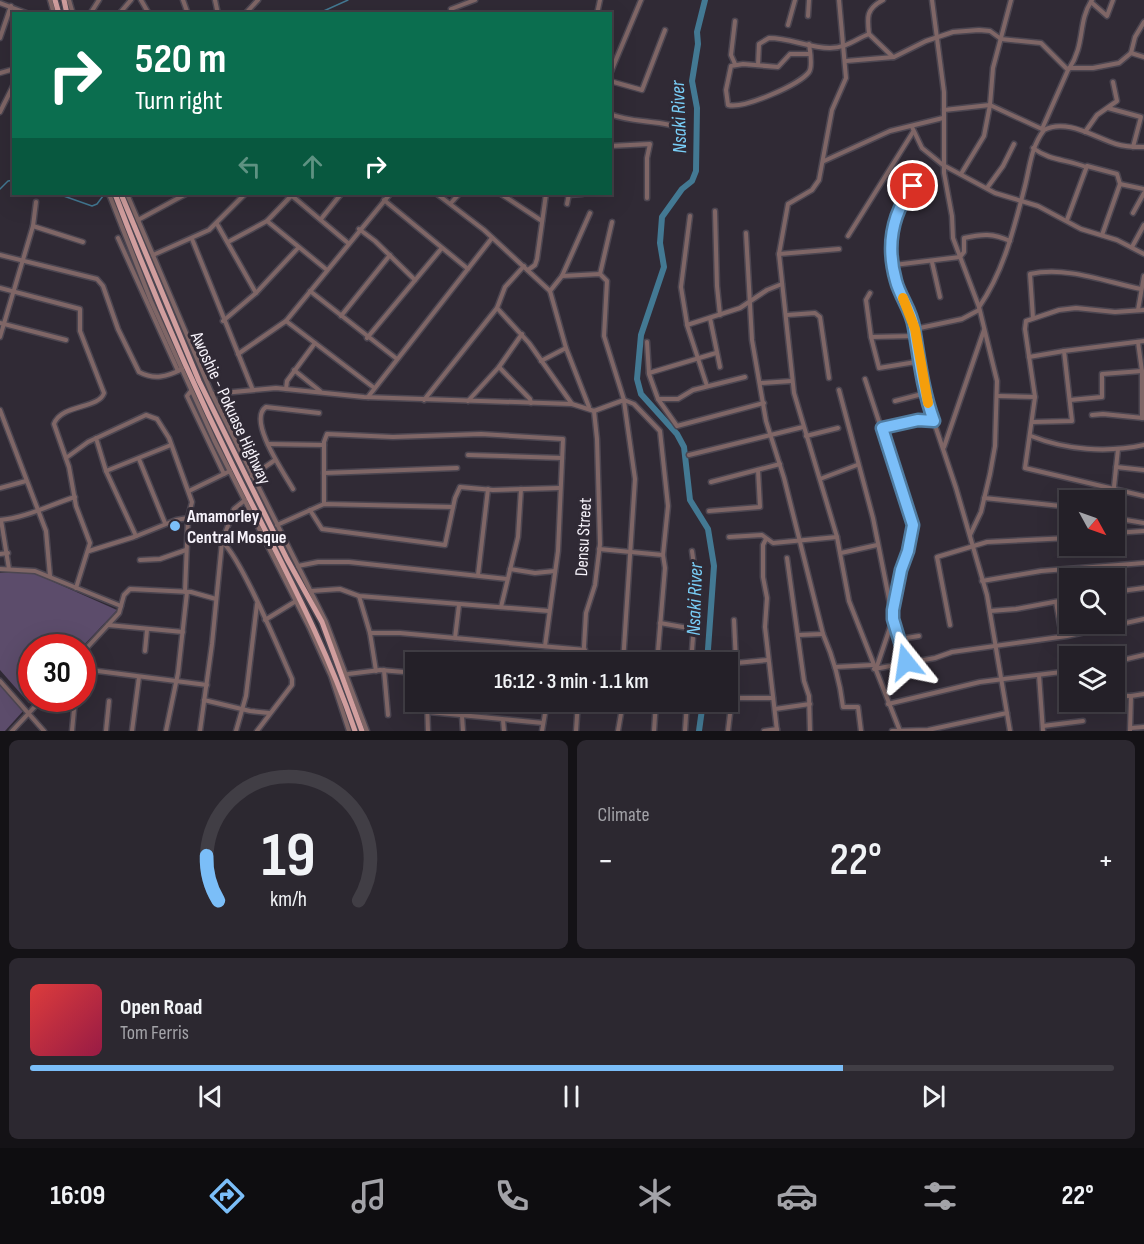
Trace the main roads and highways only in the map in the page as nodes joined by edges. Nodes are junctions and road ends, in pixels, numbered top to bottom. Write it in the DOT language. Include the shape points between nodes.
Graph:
graph roads {
  1 [pos="115,195"];
  2 [pos="121,195"];
  3 [pos="179,334"];
  4 [pos="172,337"];
  5 [pos="214,427"];
  6 [pos="214,440"];
  7 [pos="355,731"];
  8 [pos="362,731"];
  1 -- 4 [label="main road, Awoshie - Pokuase Highway"];
  2 -- 3 [label="main road, Awoshie - Pokuase Highway"];
  3 -- 4 [label="main road"];
  3 -- 8 [label="main road, Awoshie - Pokuase Highway" via="248,482 322,622"];
  4 -- 5 [label="main road, Awoshie - Pokuase Highway"];
  5 -- 6 [label="main road"];
  5 -- 7 [label="main road, Awoshie - Pokuase Highway" via="312,621"];
}
